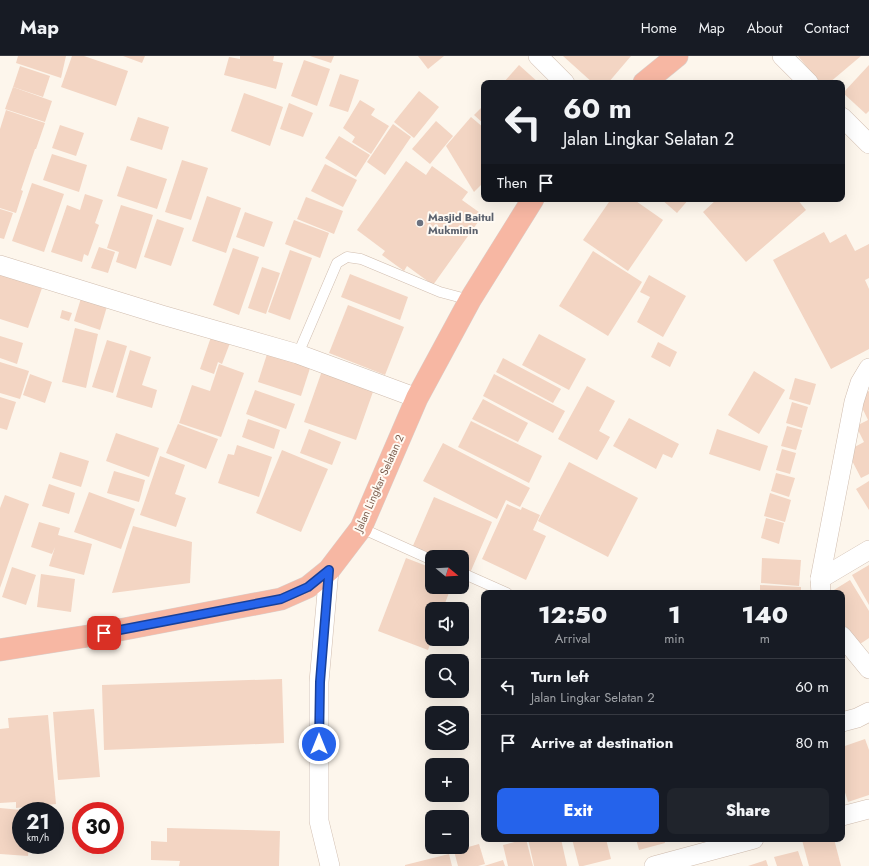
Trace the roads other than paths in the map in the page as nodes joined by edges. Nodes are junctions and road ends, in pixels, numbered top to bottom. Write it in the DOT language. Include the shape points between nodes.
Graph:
graph roads {
  1 [pos="538,56"];
  2 [pos="677,56"];
  3 [pos="782,56"];
  4 [pos="562,80"];
  5 [pos="648,80"];
  6 [pos="806,80"];
  7 [pos="845,120"];
  8 [pos="869,144"];
  9 [pos="531,202"];
  10 [pos="0,265"];
  11 [pos="470,300"];
  12 [pos="298,354"];
  13 [pos="869,368"];
  14 [pos="417,398"];
  15 [pos="361,528"];
  16 [pos="869,550"];
  17 [pos="425,557"];
  18 [pos="329,570"];
  19 [pos="469,576"];
  20 [pos="820,586"];
  21 [pos="500,590"];
  22 [pos="845,640"];
  23 [pos="0,650"];
  24 [pos="869,669"];
  25 [pos="869,712"];
  26 [pos="845,721"];
  27 [pos="869,809"];
  28 [pos="845,815"];
  29 [pos="743,842"];
  30 [pos="330,866"];
  31 [pos="654,866"];
  1 -- 4 [label="street"];
  2 -- 5 [label="highway"];
  3 -- 6 [label="street"];
  7 -- 8 [label="street"];
  9 -- 11 [label="highway, Jalan Lingkar Selatan 2"];
  10 -- 12 [label="street"];
  11 -- 12 [label="lane" via="440,292 361,259 347,257 337,263"];
  11 -- 14 [label="highway, Jalan Lingkar Selatan 2"];
  12 -- 14 [label="street"];
  13 -- 20 [label="street" via="860,383 854,402"];
  14 -- 15 [label="highway, Jalan Lingkar Selatan 2"];
  15 -- 17 [label="lane"];
  15 -- 18 [label="highway, Jalan Lingkar Selatan 2"];
  16 -- 20 [label="street"];
  18 -- 23 [label="highway, Jalan Lingkar Selatan 2" via="308,587 281,599"];
  18 -- 30 [label="street" via="320,682 319,821"];
  19 -- 21 [label="lane"];
  22 -- 24 [label="street"];
  25 -- 26 [label="street"];
  27 -- 28 [label="street"];
  29 -- 31 [label="street"];
}
